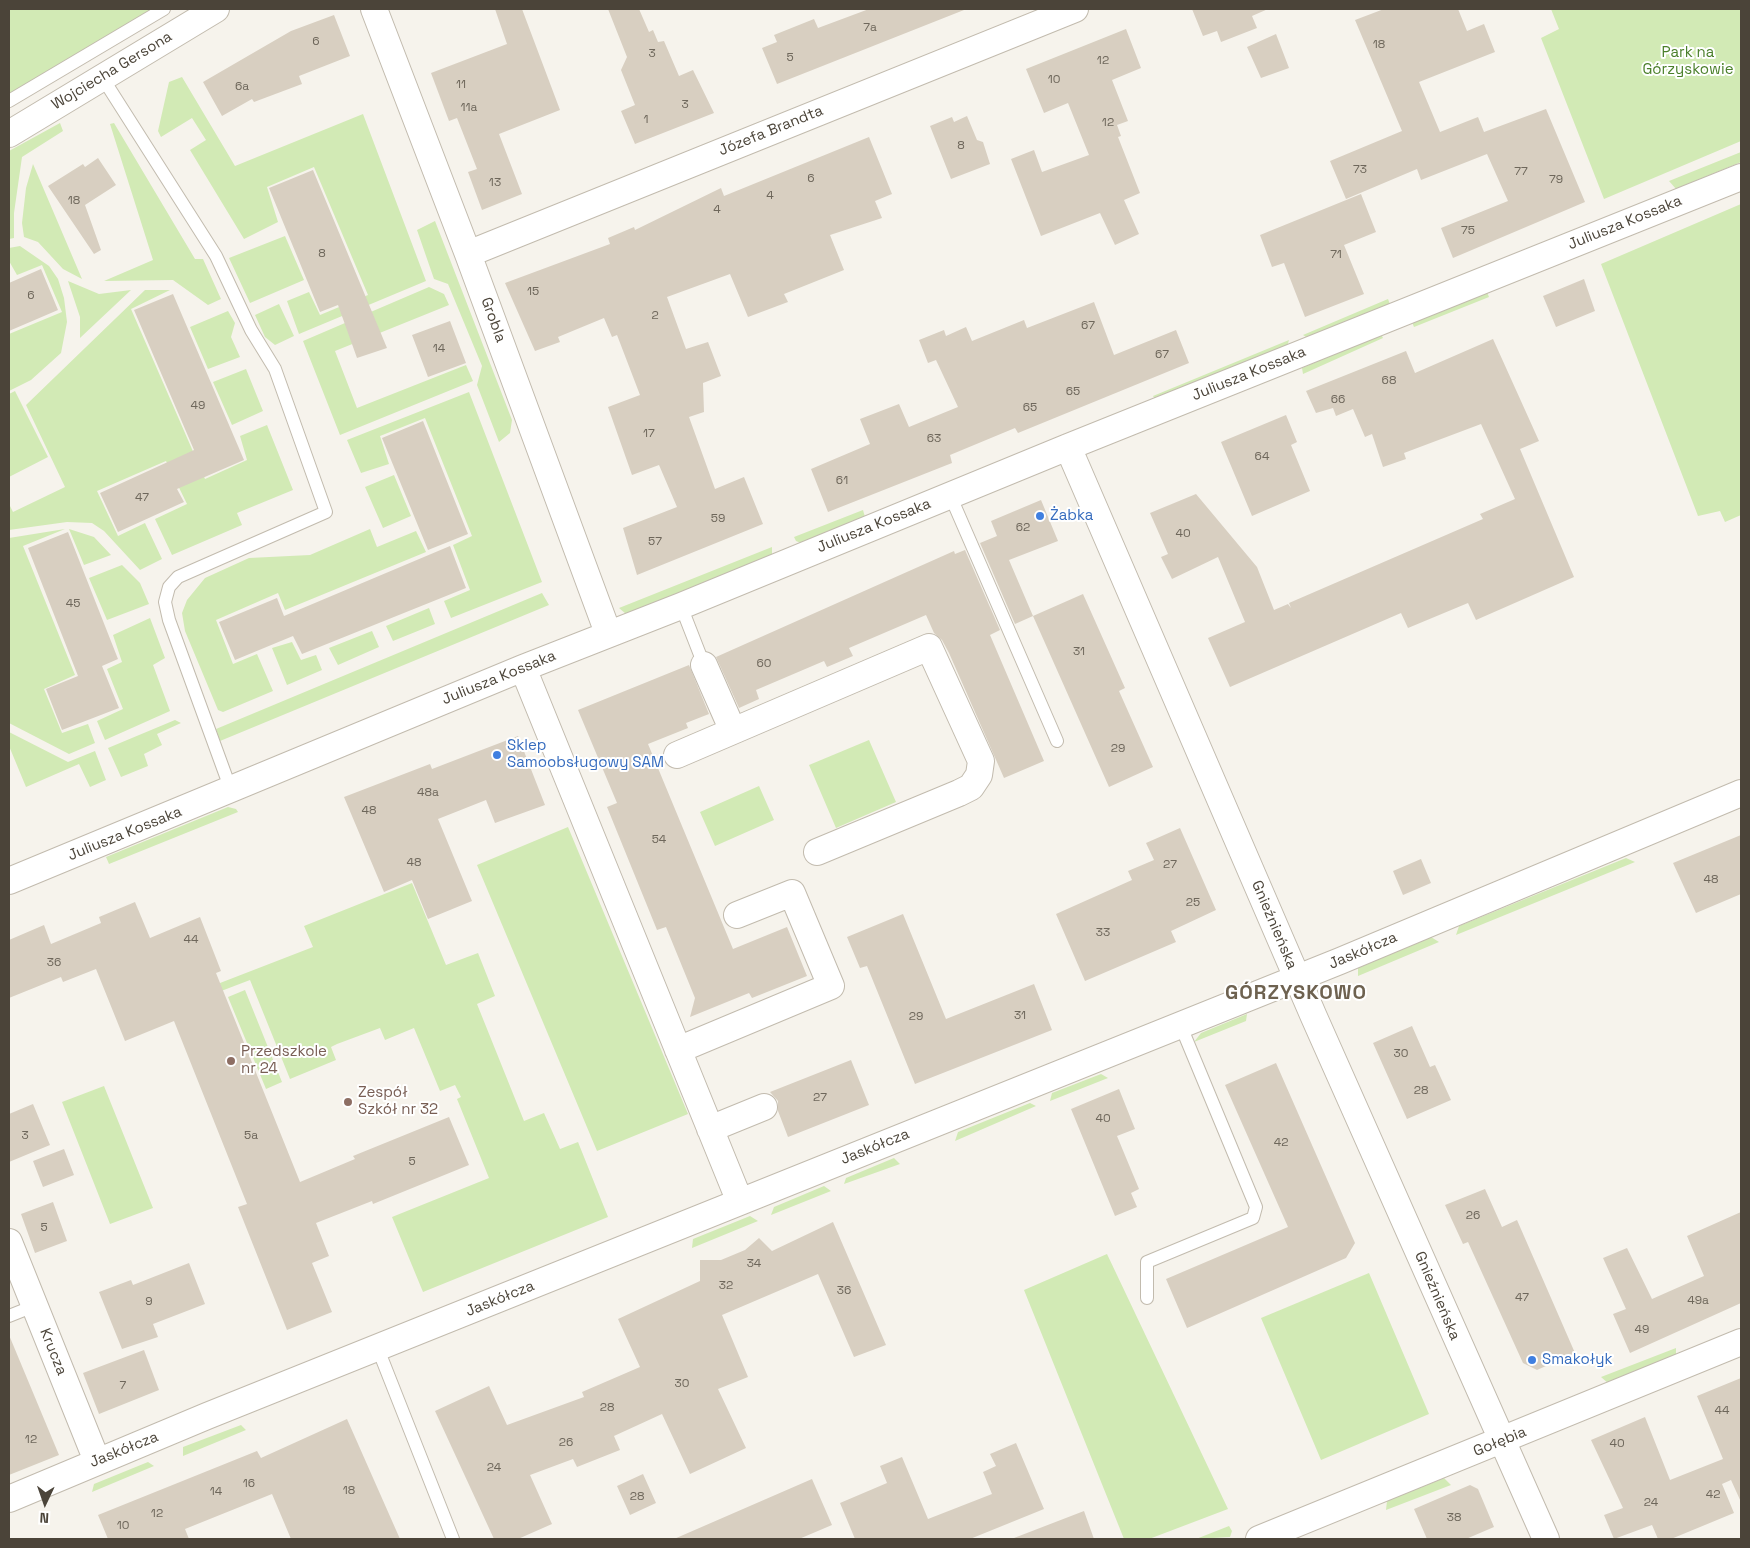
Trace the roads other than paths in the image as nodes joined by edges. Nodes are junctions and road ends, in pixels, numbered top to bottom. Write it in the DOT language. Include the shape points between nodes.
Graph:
graph roads {
  1 [pos="164,9"];
  2 [pos="216,9"];
  3 [pos="374,9"];
  4 [pos="1075,9"];
  5 [pos="102,77"];
  6 [pos="9,101"];
  7 [pos="9,134"];
  8 [pos="1741,176"];
  9 [pos="468,254"];
  10 [pos="1068,447"];
  11 [pos="950,495"];
  12 [pos="681,606"];
  13 [pos="608,633"];
  14 [pos="704,665"];
  15 [pos="523,668"];
  16 [pos="733,731"];
  17 [pos="1058,742"];
  18 [pos="677,755"];
  19 [pos="231,790"];
  20 [pos="1741,793"];
  21 [pos="817,852"];
  22 [pos="9,881"];
  23 [pos="737,916"];
  24 [pos="1297,978"];
  25 [pos="1180,1024"];
  26 [pos="678,1050"];
  27 [pos="764,1107"];
  28 [pos="710,1129"];
  29 [pos="740,1202"];
  30 [pos="9,1242"];
  31 [pos="1147,1298"];
  32 [pos="34,1306"];
  33 [pos="9,1316"];
  34 [pos="1741,1342"];
  35 [pos="378,1349"];
  36 [pos="1501,1441"];
  37 [pos="97,1461"];
  38 [pos="9,1499"];
  39 [pos="452,1539"];
  40 [pos="1259,1539"];
  41 [pos="1546,1539"];
  1 -- 6 [label="lane"];
  2 -- 5 [label="street, Wojciecha Gersona"];
  3 -- 9 [label="street, Grobla"];
  4 -- 9 [label="street, Józefa Brandta"];
  5 -- 7 [label="street, Wojciecha Gersona"];
  5 -- 19 [label="lane" via="216,256 251,330 275,369 326,512 178,577 169,587 165,602 169,620"];
  8 -- 10 [label="street, Juliusza Kossaka"];
  9 -- 13 [label="street, Grobla"];
  10 -- 11 [label="street, Juliusza Kossaka"];
  10 -- 24 [label="street, Gnieźnieńska"];
  11 -- 12 [label="street, Juliusza Kossaka"];
  11 -- 17 [label="lane"];
  12 -- 13 [label="street, Juliusza Kossaka"];
  12 -- 14 [label="lane"];
  13 -- 15 [label="street, Juliusza Kossaka"];
  14 -- 16 [label="street"];
  15 -- 19 [label="street, Juliusza Kossaka"];
  15 -- 26 [label="street"];
  16 -- 18 [label="street"];
  16 -- 21 [label="street" via="929,647 981,762 980,775 959,793"];
  19 -- 22 [label="street, Juliusza Kossaka"];
  20 -- 24 [label="street, Jaskółcza"];
  23 -- 26 [label="street" via="792,893 831,986"];
  24 -- 25 [label="street, Jaskółcza"];
  24 -- 36 [label="street, Gnieźnieńska"];
  25 -- 29 [label="street, Jaskółcza"];
  25 -- 31 [label="lane" via="1256,1207 1253,1218 1147,1262"];
  26 -- 28 [label="street"];
  27 -- 28 [label="street"];
  28 -- 29 [label="street"];
  29 -- 35 [label="street, Jaskółcza"];
  30 -- 32 [label="street, Krucza"];
  32 -- 33 [label="lane"];
  32 -- 37 [label="street, Krucza"];
  34 -- 36 [label="street, Gołębia"];
  35 -- 37 [label="street, Jaskółcza"];
  35 -- 39 [label="lane"];
  36 -- 40 [label="street, Gołębia"];
  36 -- 41 [label="street, Gnieźnieńska"];
  37 -- 38 [label="street, Jaskółcza"];
}
